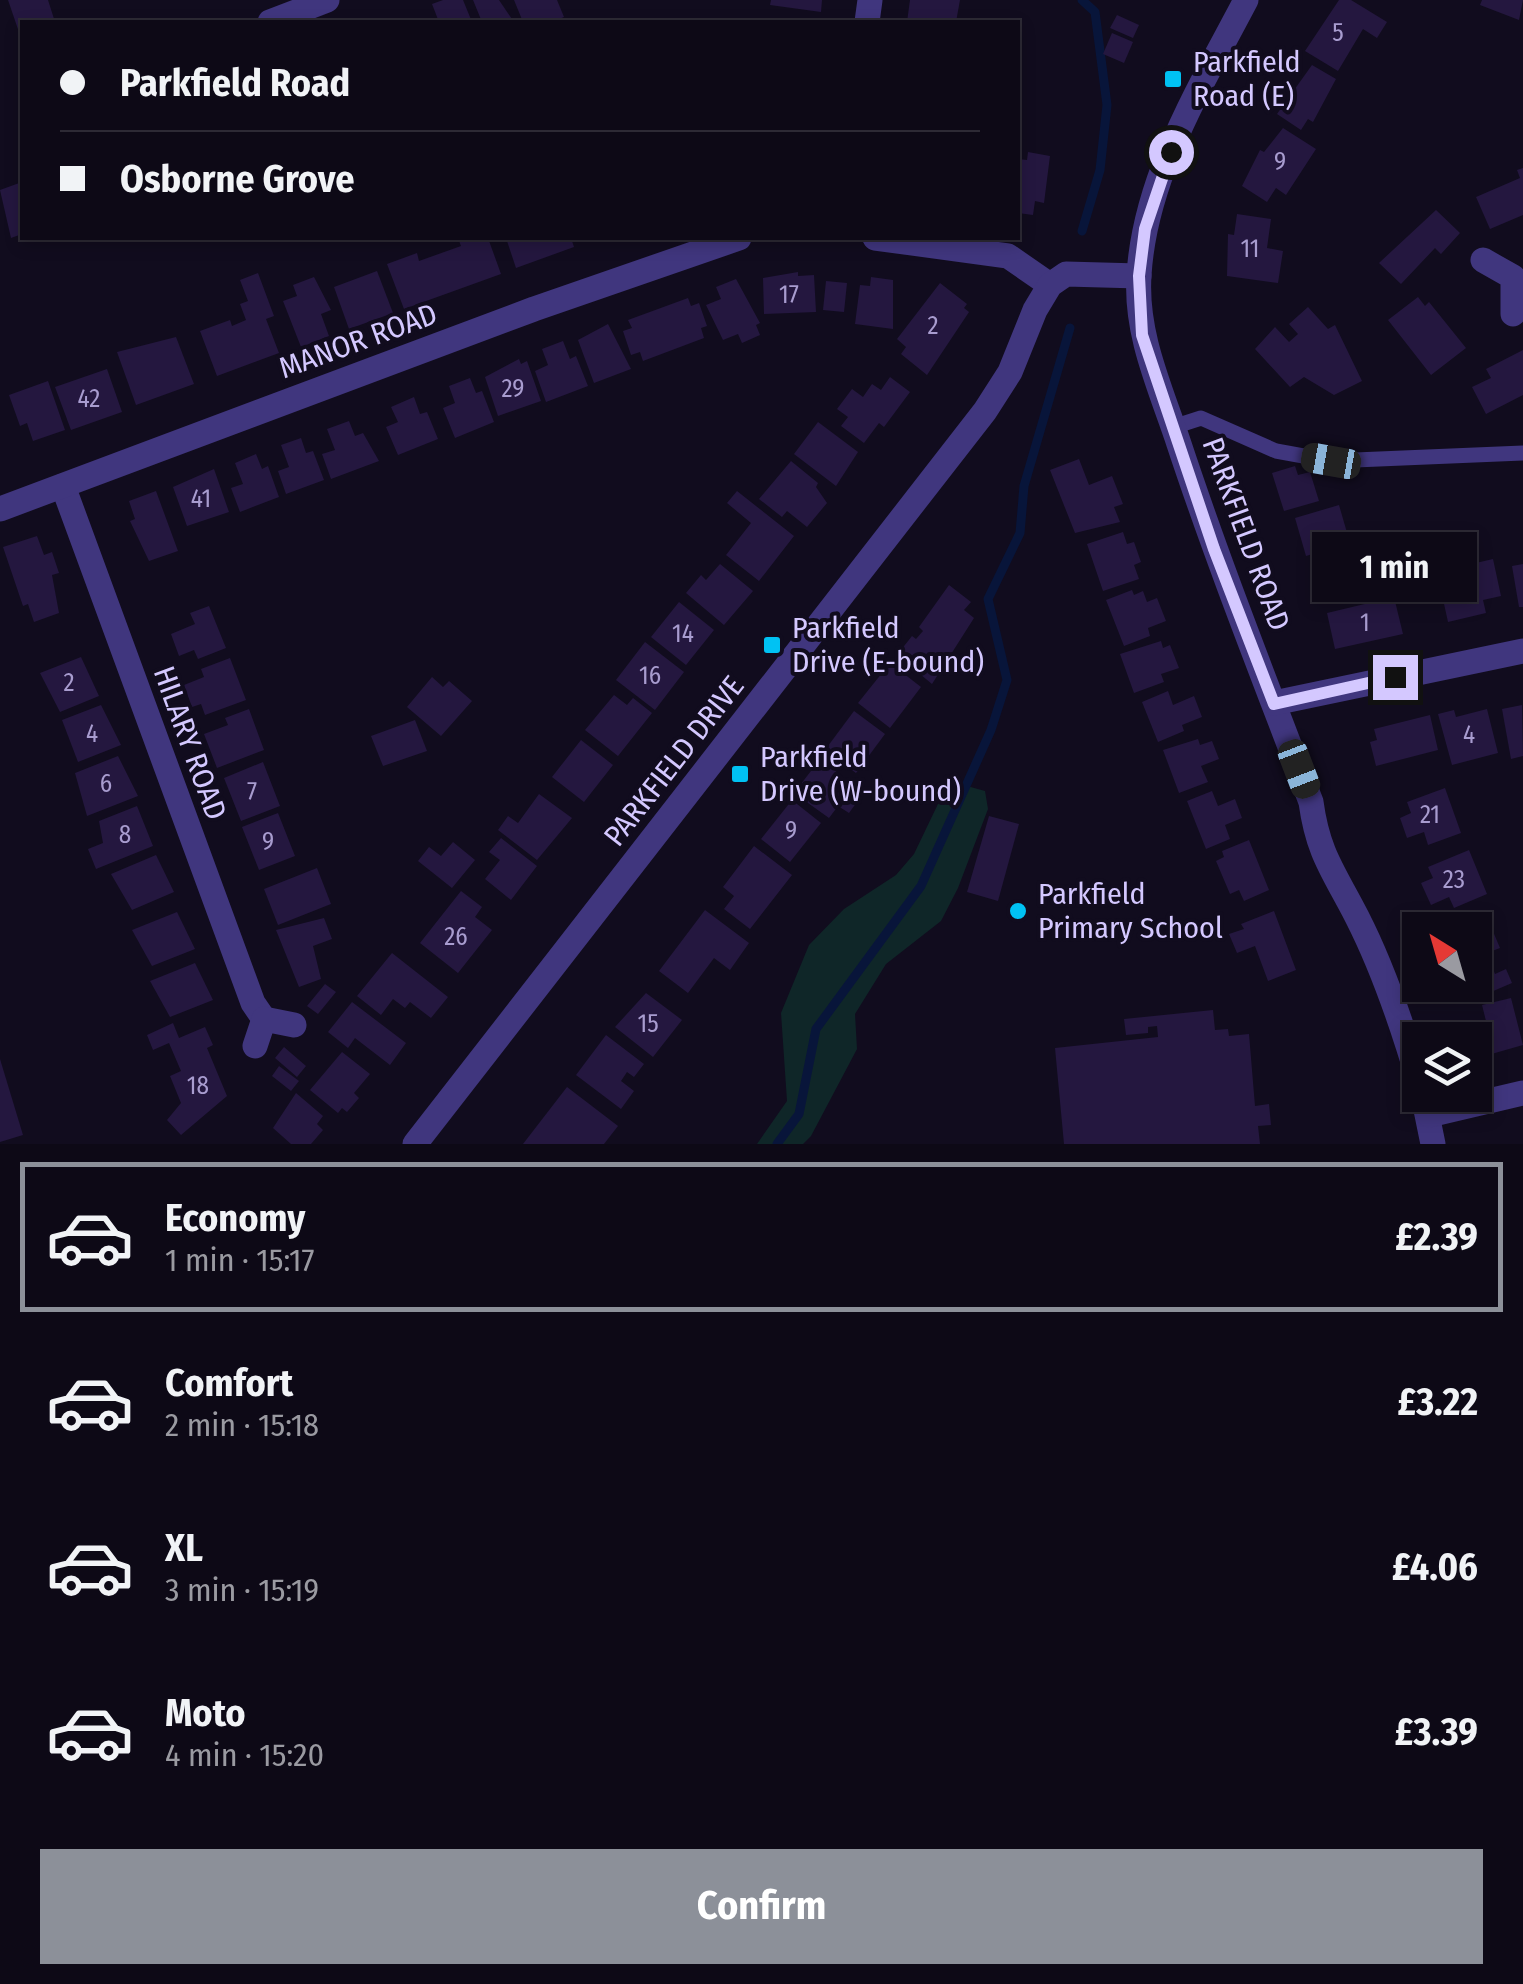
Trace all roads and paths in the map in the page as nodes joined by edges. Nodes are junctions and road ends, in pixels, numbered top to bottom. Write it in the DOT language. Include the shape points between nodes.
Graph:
graph roads {
  1 [pos="327,0"];
  2 [pos="1246,0"];
  3 [pos="275,20"];
  4 [pos="733,240"];
  5 [pos="891,240"];
  6 [pos="1483,260"];
  7 [pos="1518,274"];
  8 [pos="1139,276"];
  9 [pos="1050,285"];
  10 [pos="1513,314"];
  11 [pos="1173,427"];
  12 [pos="1523,453"];
  13 [pos="62,486"];
  14 [pos="0,508"];
  15 [pos="1523,651"];
  16 [pos="1274,704"];
  17 [pos="264,1019"];
  18 [pos="294,1024"];
  19 [pos="1402,1037"];
  20 [pos="254,1046"];
  21 [pos="1523,1093"];
  22 [pos="1492,1097"];
  23 [pos="1427,1112"];
  24 [pos="415,1144"];
  25 [pos="1433,1144"];
  1 -- 3 [label="street"];
  2 -- 8 [label="street, PARKFIELD ROAD" via="1180,126 1145,229"];
  4 -- 13 [label="street, MANOR ROAD"];
  5 -- 9 [label="street" via="1008,256"];
  6 -- 7 [label="street"];
  7 -- 10 [label="street"];
  8 -- 9 [label="street" via="1066,274"];
  8 -- 11 [label="street, PARKFIELD ROAD" via="1142,335"];
  9 -- 24 [label="street, PARKFIELD DRIVE" via="985,411"];
  11 -- 12 [label="lane" via="1201,418 1276,451 1331,461"];
  11 -- 16 [label="street, PARKFIELD ROAD"];
  13 -- 14 [label="street, MANOR ROAD"];
  13 -- 17 [label="street, HILARY ROAD" via="149,730"];
  15 -- 16 [label="street"];
  16 -- 19 [label="street, PARKFIELD ROAD" via="1312,802 1316,836 1357,916"];
  17 -- 18 [label="street"];
  17 -- 20 [label="street"];
  21 -- 22 [label="street"];
  23 -- 25 [label="street"];
}
